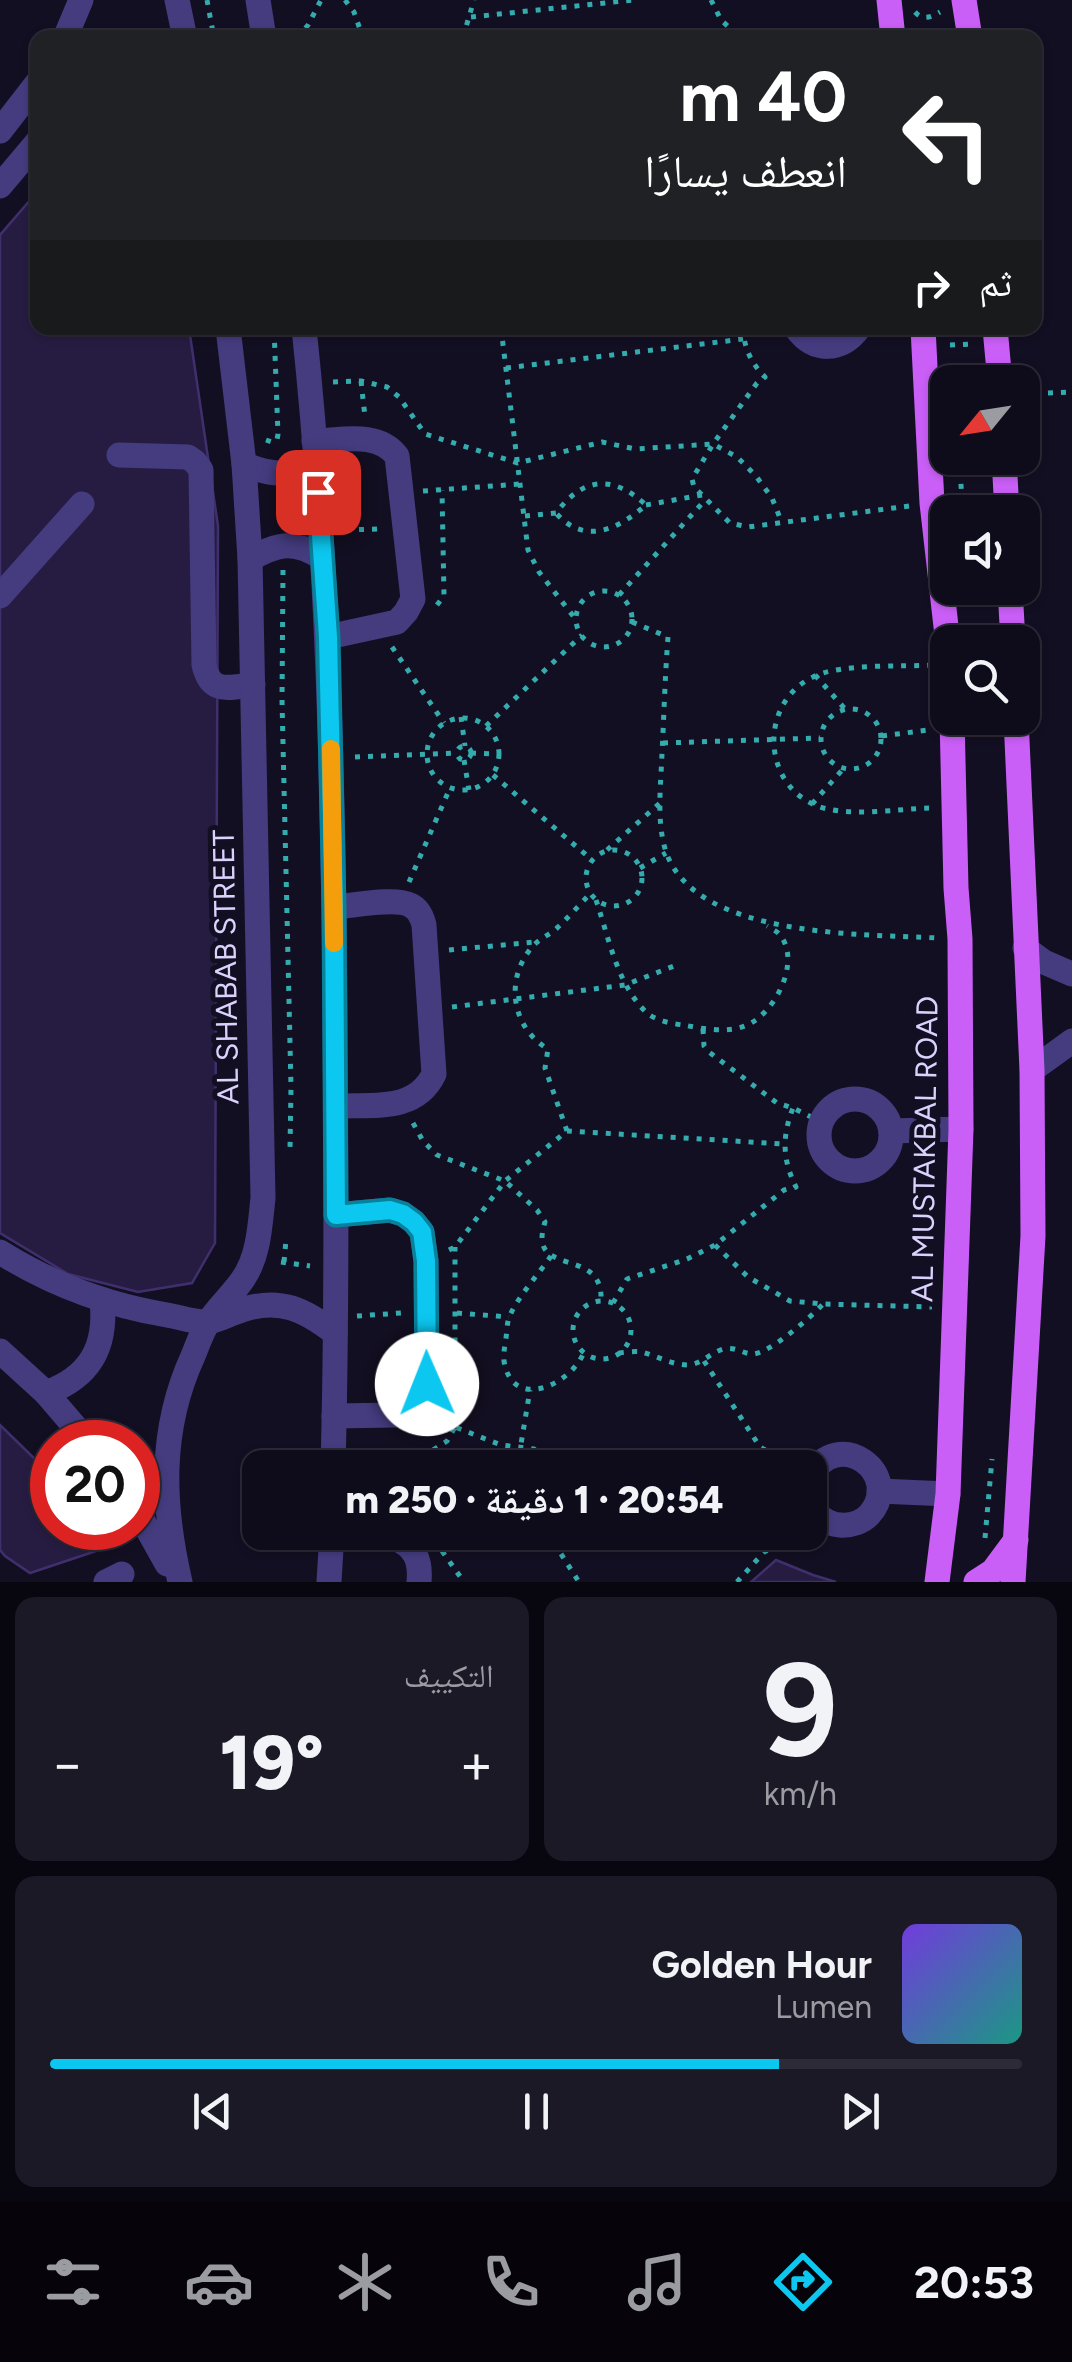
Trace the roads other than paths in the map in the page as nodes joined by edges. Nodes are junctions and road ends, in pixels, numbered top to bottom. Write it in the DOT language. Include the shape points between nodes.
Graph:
graph roads {
  1 [pos="81,0"];
  2 [pos="177,0"];
  3 [pos="258,0"];
  4 [pos="953,2"];
  5 [pos="900,4"];
  6 [pos="68,30"];
  7 [pos="183,30"];
  8 [pos="263,30"];
  9 [pos="894,30"];
  10 [pos="966,30"];
  11 [pos="30,92"];
  12 [pos="0,131"];
  13 [pos="30,150"];
  14 [pos="0,186"];
  15 [pos="229,335"];
  16 [pos="311,335"];
  17 [pos="802,335"];
  18 [pos="853,335"];
  19 [pos="923,336"];
  20 [pos="996,336"];
  21 [pos="930,365"];
  22 [pos="999,365"];
  23 [pos="316,452"];
  24 [pos="119,455"];
  25 [pos="244,464"];
  26 [pos="934,475"];
  27 [pos="82,504"];
  28 [pos="322,558"];
  29 [pos="250,559"];
  30 [pos="0,596"];
  31 [pos="946,625"];
  32 [pos="328,637"];
  33 [pos="253,685"];
  34 [pos="952,735"];
  35 [pos="1017,735"];
  36 [pos="334,907"];
  37 [pos="1026,948"];
  38 [pos="1072,974"];
  39 [pos="1072,1041"];
  40 [pos="1032,1070"];
  41 [pos="336,1106"];
  42 [pos="891,1130"];
  43 [pos="961,1130"];
  44 [pos="336,1215"];
  45 [pos="0,1252"];
  46 [pos="102,1301"];
  47 [pos="208,1322"];
  48 [pos="335,1332"];
  49 [pos="0,1351"];
  50 [pos="46,1393"];
  51 [pos="334,1416"];
  52 [pos="69,1420"];
  53 [pos="333,1450"];
  54 [pos="827,1459"];
  55 [pos="879,1491"];
  56 [pos="948,1494"];
  57 [pos="827,1522"];
  58 [pos="1016,1540"];
  59 [pos="160,1550"];
  60 [pos="331,1550"];
  61 [pos="412,1550"];
  62 [pos="179,1582"];
  63 [pos="330,1582"];
  64 [pos="420,1582"];
  65 [pos="937,1582"];
  66 [pos="976,1582"];
  67 [pos="1014,1582"];
  1 -- 6 [label="street"];
  2 -- 7 [label="street"];
  3 -- 8 [label="street"];
  4 -- 10 [label="main road"];
  5 -- 9 [label="main road"];
  11 -- 12 [label="street"];
  13 -- 14 [label="street"];
  15 -- 25 [label="street, AL SHABAB STREET"];
  16 -- 23 [label="street"];
  17 -- 18 [label="street" via="828,347"];
  19 -- 21 [label="main road"];
  20 -- 22 [label="main road"];
  23 -- 25 [label="street" via="300,472 281,475"];
  23 -- 28 [label="street"];
  23 -- 32 [label="street" via="367,439 398,456 412,599 397,622"];
  24 -- 33 [label="street" via="188,457 201,470 204,665 220,688"];
  25 -- 29 [label="street, AL SHABAB STREET"];
  26 -- 31 [label="main road"];
  27 -- 30 [label="street"];
  28 -- 29 [label="street" via="289,545"];
  28 -- 32 [label="street"];
  29 -- 33 [label="street, AL SHABAB STREET"];
  32 -- 36 [label="street"];
  33 -- 47 [label="street, AL SHABAB STREET" via="263,1198 246,1276"];
  34 -- 43 [label="main road, AL MUSTAKBAL ROAD"];
  35 -- 37 [label="main road"];
  36 -- 41 [label="street"];
  36 -- 41 [label="street" via="400,902 420,913 434,1074 422,1093 403,1103"];
  37 -- 38 [label="street"];
  37 -- 40 [label="main road"];
  39 -- 40 [label="street"];
  40 -- 58 [label="main road" via="1033,1236"];
  41 -- 44 [label="street"];
  42 -- 42 [label="street" via="891,1142 872,1167 840,1168 820,1144 821,1122 844,1100 865,1100 883,1111"];
  42 -- 43 [label="street"];
  43 -- 56 [label="main road, AL MUSTAKBAL ROAD"];
  44 -- 48 [label="street"];
  44 -- 51 [label="street" via="390,1210 422,1232 427,1384 416,1404 396,1415"];
  45 -- 46 [label="street"];
  46 -- 47 [label="street"];
  46 -- 50 [label="street" via="97,1351 76,1378"];
  47 -- 48 [label="street" via="278,1304 309,1313"];
  47 -- 62 [label="street, AL SHABAB STREET" via="171,1425 166,1480"];
  48 -- 51 [label="street"];
  49 -- 50 [label="street"];
  50 -- 52 [label="street"];
  51 -- 53 [label="street"];
  54 -- 55 [label="street" via="856,1456 873,1470"];
  55 -- 56 [label="street"];
  55 -- 57 [label="street" via="864,1520 842,1526"];
  56 -- 65 [label="main road, AL MUSTAKBAL ROAD"];
  58 -- 66 [label="main road"];
  58 -- 67 [label="main road"];
  59 -- 62 [label="street"];
  60 -- 63 [label="street"];
  61 -- 64 [label="street"];
}
